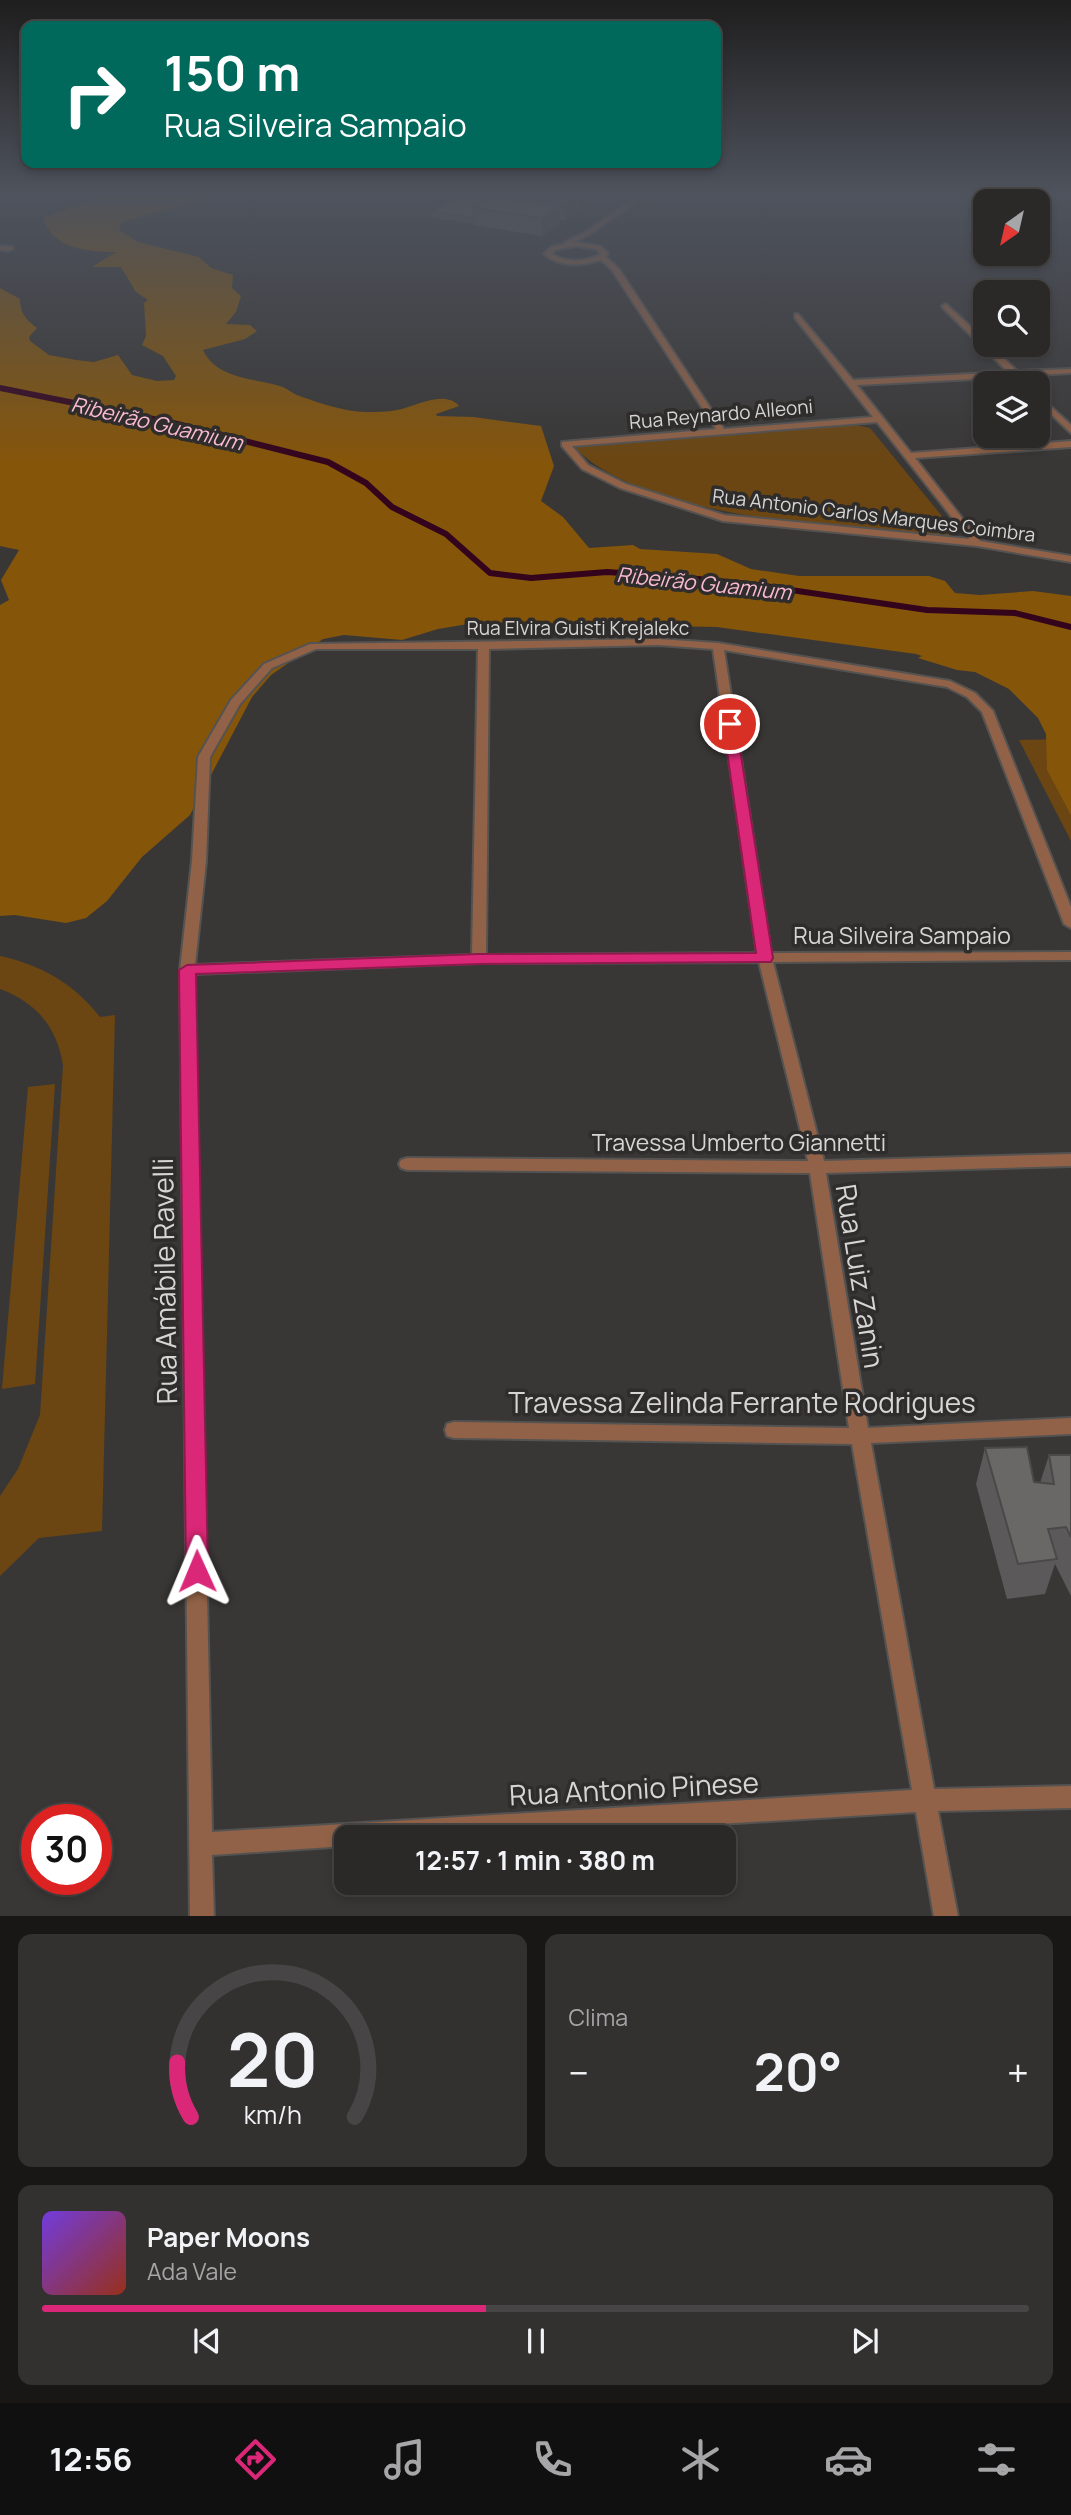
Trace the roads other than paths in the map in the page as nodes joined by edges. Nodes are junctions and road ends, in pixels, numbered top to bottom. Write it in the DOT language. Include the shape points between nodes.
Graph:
graph roads {
  1 [pos="625,283"];
  2 [pos="946,306"];
  3 [pos="799,316"];
  4 [pos="1011,371"];
  5 [pos="1071,371"];
  6 [pos="1050,372"];
  7 [pos="973,376"];
  8 [pos="850,383"];
  9 [pos="1050,409"];
  10 [pos="879,419"];
  11 [pos="1071,430"];
  12 [pos="722,432"];
  13 [pos="565,444"];
  14 [pos="1071,444"];
  15 [pos="908,456"];
  16 [pos="976,544"];
  17 [pos="1071,559"];
  18 [pos="484,646"];
  19 [pos="718,646"];
  20 [pos="268,666"];
  21 [pos="1071,924"];
  22 [pos="1071,956"];
  23 [pos="765,958"];
  24 [pos="479,959"];
  25 [pos="187,970"];
  26 [pos="1071,1160"];
  27 [pos="407,1164"];
  28 [pos="817,1167"];
  29 [pos="1071,1426"];
  30 [pos="454,1430"];
  31 [pos="860,1436"];
  32 [pos="1071,1797"];
  33 [pos="924,1800"];
  34 [pos="201,1844"];
  35 [pos="202,1916"];
  36 [pos="946,1916"];
  1 -- 12 [label="street"];
  2 -- 4 [label="street"];
  3 -- 8 [label="street"];
  5 -- 6 [label="street"];
  7 -- 8 [label="street"];
  8 -- 10 [label="street"];
  9 -- 11 [label="street"];
  10 -- 12 [label="street, Rua Reynardo Alleoni"];
  10 -- 15 [label="street"];
  12 -- 13 [label="street, Rua Reynardo Alleoni"];
  13 -- 16 [label="street, Rua Antonio Carlos Marques Coimbra" via="585,467 623,486 723,518"];
  14 -- 15 [label="street"];
  15 -- 16 [label="street"];
  16 -- 17 [label="street, Rua Antonio Carlos Marques Coimbra"];
  18 -- 19 [label="street, Rua Elvira Guisti Krejalekc" via="658,642"];
  18 -- 20 [label="street, Rua Elvira Guisti Krejalekc" via="314,646"];
  18 -- 24 [label="street"];
  19 -- 21 [label="street, Rua Elvira Guisti Krejalekc" via="950,684 971,695 987,711"];
  19 -- 23 [label="street, Rua Luiz Zanin"];
  20 -- 25 [label="street, Rua Amábile Ravelli" via="235,702 204,757"];
  22 -- 23 [label="street, Rua Silveira Sampaio"];
  23 -- 24 [label="street, Rua Silveira Sampaio"];
  23 -- 28 [label="street, Rua Luiz Zanin"];
  24 -- 25 [label="street, Rua Silveira Sampaio"];
  25 -- 34 [label="street, Rua Amábile Ravelli"];
  26 -- 28 [label="street, Travessa Umberto Giannetti"];
  27 -- 28 [label="street, Travessa Umberto Giannetti"];
  28 -- 31 [label="street, Rua Luiz Zanin"];
  29 -- 31 [label="street, Travessa Zelinda Ferrante Rodrigues"];
  30 -- 31 [label="street, Travessa Zelinda Ferrante Rodrigues"];
  31 -- 33 [label="street, Rua Luiz Zanin"];
  32 -- 33 [label="street, Rua Antonio Pinese"];
  33 -- 34 [label="street, Rua Antonio Pinese"];
  33 -- 36 [label="street, Rua Luiz Zanin"];
  34 -- 35 [label="street, Rua Amábile Ravelli"];
}
